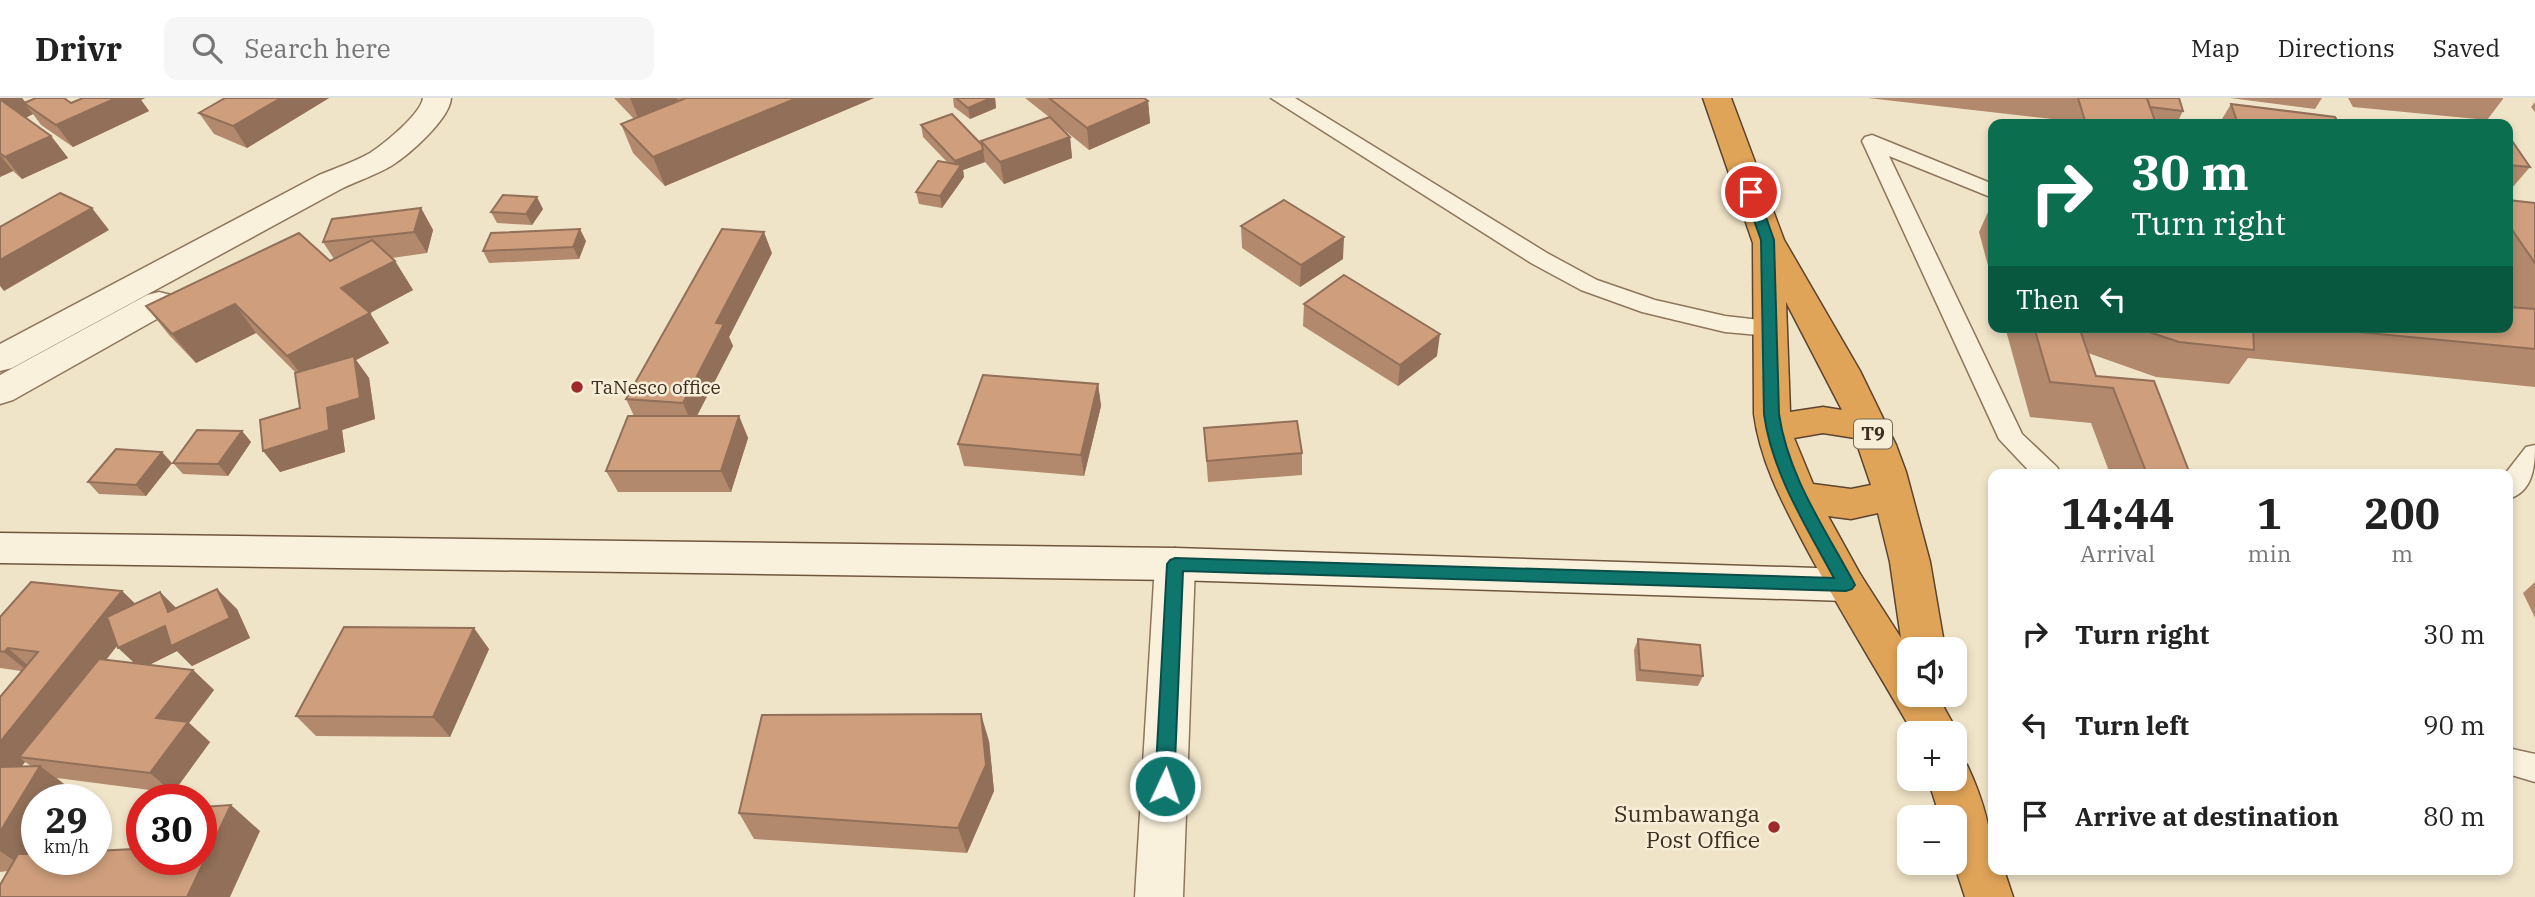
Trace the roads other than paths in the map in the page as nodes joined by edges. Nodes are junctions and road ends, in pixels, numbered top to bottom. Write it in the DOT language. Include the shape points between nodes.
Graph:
graph roads {
  1 [pos="437,98"];
  2 [pos="1281,98"];
  3 [pos="1717,98"];
  4 [pos="381,159"];
  5 [pos="1988,189"];
  6 [pos="1768,240"];
  7 [pos="1770,328"];
  8 [pos="0,359"];
  9 [pos="0,391"];
  10 [pos="1870,427"];
  11 [pos="1774,428"];
  12 [pos="2535,454"];
  13 [pos="2043,469"];
  14 [pos="2513,483"];
  15 [pos="1893,495"];
  16 [pos="1799,498"];
  17 [pos="0,548"];
  18 [pos="1175,564"];
  19 [pos="1846,585"];
  20 [pos="1922,637"];
  21 [pos="1897,668"];
  22 [pos="2513,762"];
  23 [pos="2535,768"];
  24 [pos="1955,791"];
  25 [pos="1159,897"];
  26 [pos="1989,897"];
  1 -- 4 [label="street" via="436,108"];
  2 -- 7 [label="lane" via="1528,252 1590,285 1650,307 1725,324"];
  3 -- 6 [label="highway, T9"];
  4 -- 8 [label="street"];
  4 -- 9 [label="street" via="360,190 328,210"];
  5 -- 13 [label="lane" via="1872,141 2012,439"];
  6 -- 7 [label="highway, T9"];
  6 -- 10 [label="highway, T9"];
  7 -- 11 [label="highway, T9"];
  10 -- 11 [label="highway" via="1822,420"];
  10 -- 15 [label="highway, T9"];
  11 -- 16 [label="highway, T9"];
  12 -- 14 [label="lane"];
  15 -- 16 [label="highway" via="1852,504"];
  15 -- 20 [label="highway, T9"];
  16 -- 19 [label="highway, T9"];
  17 -- 18 [label="street"];
  18 -- 19 [label="street"];
  18 -- 25 [label="street"];
  19 -- 21 [label="highway, T9"];
  22 -- 23 [label="lane"];
  24 -- 26 [label="highway"];
}
